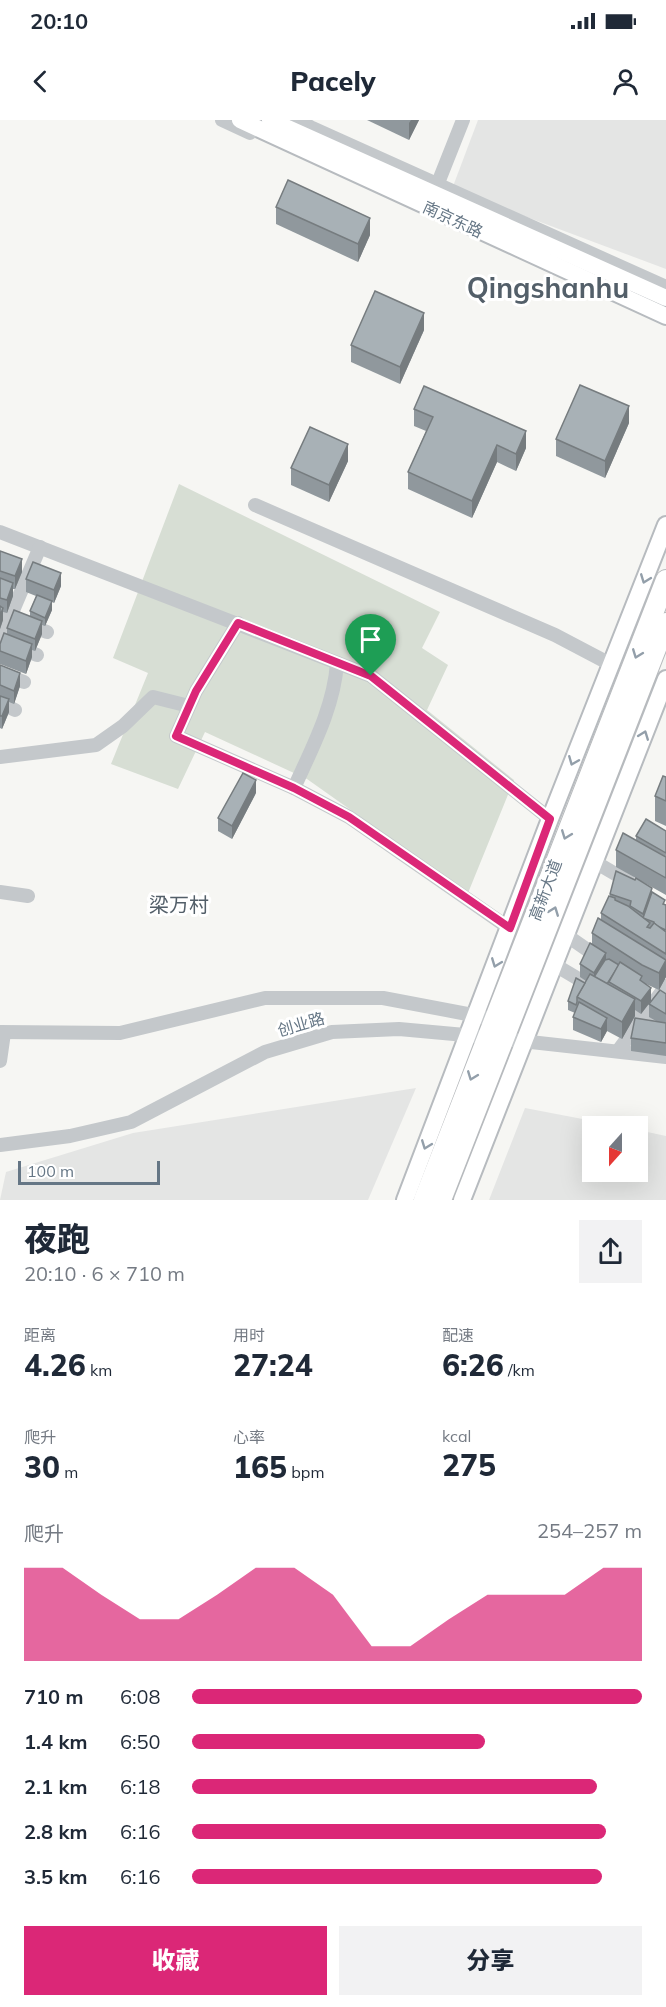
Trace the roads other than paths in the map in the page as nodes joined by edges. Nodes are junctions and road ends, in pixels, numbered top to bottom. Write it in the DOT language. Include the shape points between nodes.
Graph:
graph roads {
  1 [pos="222,120"];
  2 [pos="240,120"];
  3 [pos="270,120"];
  4 [pos="298,120"];
  5 [pos="464,120"];
  6 [pos="309,134"];
  7 [pos="433,195"];
  8 [pos="559,267"];
  9 [pos="666,287"];
  10 [pos="666,298"];
  11 [pos="666,316"];
  12 [pos="255,505"];
  13 [pos="666,525"];
  14 [pos="0,532"];
  15 [pos="40,547"];
  16 [pos="666,580"];
  17 [pos="5,616"];
  18 [pos="238,623"];
  19 [pos="666,623"];
  20 [pos="47,632"];
  21 [pos="0,642"];
  22 [pos="37,655"];
  23 [pos="337,663"];
  24 [pos="612,665"];
  25 [pos="0,672"];
  26 [pos="666,680"];
  27 [pos="24,682"];
  28 [pos="0,703"];
  29 [pos="189,706"];
  30 [pos="15,710"];
  31 [pos="0,757"];
  32 [pos="294,788"];
  33 [pos="550,819"];
  34 [pos="595,862"];
  35 [pos="0,892"];
  36 [pos="646,892"];
  37 [pos="28,896"];
  38 [pos="510,928"];
  39 [pos="566,935"];
  40 [pos="555,965"];
  41 [pos="612,966"];
  42 [pos="660,994"];
  43 [pos="644,1018"];
  44 [pos="486,1029"];
  45 [pos="666,1030"];
  46 [pos="2,1033"];
  47 [pos="525,1041"];
  48 [pos="618,1051"];
  49 [pos="666,1057"];
  50 [pos="0,1061"];
  51 [pos="0,1145"];
  52 [pos="405,1200"];
  53 [pos="424,1200"];
  54 [pos="441,1200"];
  55 [pos="462,1200"];
  1 -- 8 [label="street" via="534,264"];
  2 -- 6 [label="main road, 南京东路"];
  3 -- 6 [label="main road, 南京东路"];
  4 -- 6 [label="street"];
  5 -- 7 [label="street"];
  6 -- 7 [label="main road, 南京东路"];
  6 -- 7 [label="street"];
  7 -- 8 [label="main road, 南京东路"];
  7 -- 9 [label="street"];
  7 -- 10 [label="main road, 南京东路"];
  8 -- 11 [label="main road, 南京东路"];
  12 -- 24 [label="street" via="555,635"];
  13 -- 24 [label="main road, one-way"];
  14 -- 15 [label="street"];
  15 -- 17 [label="street"];
  15 -- 18 [label="street"];
  16 -- 44 [label="highway, 高新大道, one-way"];
  17 -- 20 [label="street"];
  17 -- 21 [label="street"];
  18 -- 23 [label="street"];
  18 -- 29 [label="street"];
  44 -- 19 [label="highway, 高新大道, one-way"];
  21 -- 22 [label="street"];
  23 -- 32 [label="street" via="332,696"];
  23 -- 33 [label="street" via="371,676"];
  24 -- 33 [label="main road, one-way"];
  25 -- 27 [label="street"];
  34 -- 26 [label="main road, one-way"];
  28 -- 30 [label="street"];
  29 -- 31 [label="street" via="153,697 96,745"];
  29 -- 32 [label="street" via="176,736"];
  32 -- 38 [label="street" via="349,817"];
  33 -- 38 [label="main road"];
  34 -- 36 [label="street"];
  34 -- 39 [label="main road"];
  35 -- 37 [label="street"];
  38 -- 44 [label="main road, one-way"];
  39 -- 40 [label="main road"];
  39 -- 41 [label="street"];
  40 -- 43 [label="street"];
  40 -- 47 [label="main road"];
  42 -- 43 [label="street"];
  43 -- 45 [label="street"];
  43 -- 48 [label="street"];
  44 -- 46 [label="street, 创业路" via="383,998 266,998 120,1033"];
  44 -- 47 [label="street, 创业路"];
  44 -- 51 [label="street, 创业路" via="332,1032 265,1052 131,1122 70,1136"];
  44 -- 52 [label="main road, one-way"];
  44 -- 53 [label="highway, 高新大道, one-way"];
  44 -- 54 [label="highway, 高新大道"];
  46 -- 50 [label="street"];
  47 -- 48 [label="street, 创业路"];
  47 -- 55 [label="main road"];
  48 -- 49 [label="street, 创业路"];
}
